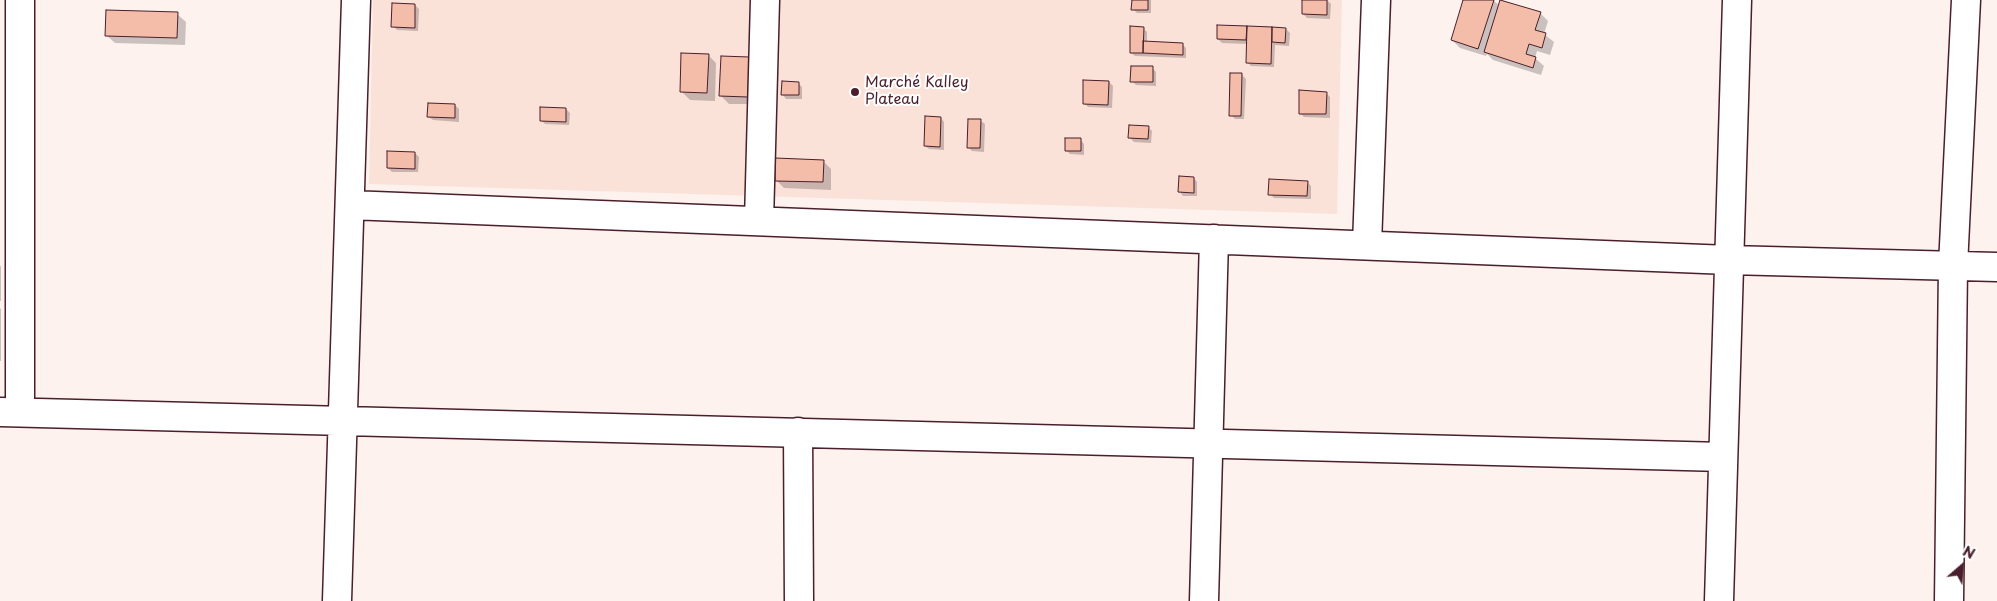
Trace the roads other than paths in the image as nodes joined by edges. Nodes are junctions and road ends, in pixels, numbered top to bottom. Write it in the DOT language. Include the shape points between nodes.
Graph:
graph roads {
  1 [pos="20,0"];
  2 [pos="356,0"];
  3 [pos="765,0"];
  4 [pos="1376,0"];
  5 [pos="1737,0"];
  6 [pos="1966,0"];
  7 [pos="350,205"];
  8 [pos="759,221"];
  9 [pos="1214,239"];
  10 [pos="1367,245"];
  11 [pos="1729,260"];
  12 [pos="1953,266"];
  13 [pos="1997,268"];
  14 [pos="10,412"];
  15 [pos="342,421"];
  16 [pos="798,432"];
  17 [pos="1208,444"];
  18 [pos="1723,457"];
  19 [pos="337,601"];
  20 [pos="799,601"];
  21 [pos="1204,601"];
  22 [pos="1719,601"];
  23 [pos="1949,601"];
  1 -- 14 [label="street"];
  2 -- 7 [label="street"];
  3 -- 8 [label="street"];
  4 -- 10 [label="street"];
  5 -- 11 [label="street"];
  6 -- 12 [label="street"];
  7 -- 8 [label="street"];
  7 -- 15 [label="street"];
  8 -- 9 [label="street"];
  9 -- 10 [label="street"];
  9 -- 17 [label="street"];
  10 -- 11 [label="street"];
  11 -- 12 [label="street"];
  11 -- 18 [label="street"];
  12 -- 13 [label="street"];
  12 -- 23 [label="street"];
  14 -- 15 [label="street"];
  15 -- 16 [label="street"];
  15 -- 19 [label="street"];
  16 -- 17 [label="street"];
  16 -- 20 [label="street"];
  17 -- 18 [label="street"];
  17 -- 21 [label="street"];
  18 -- 22 [label="street"];
}
